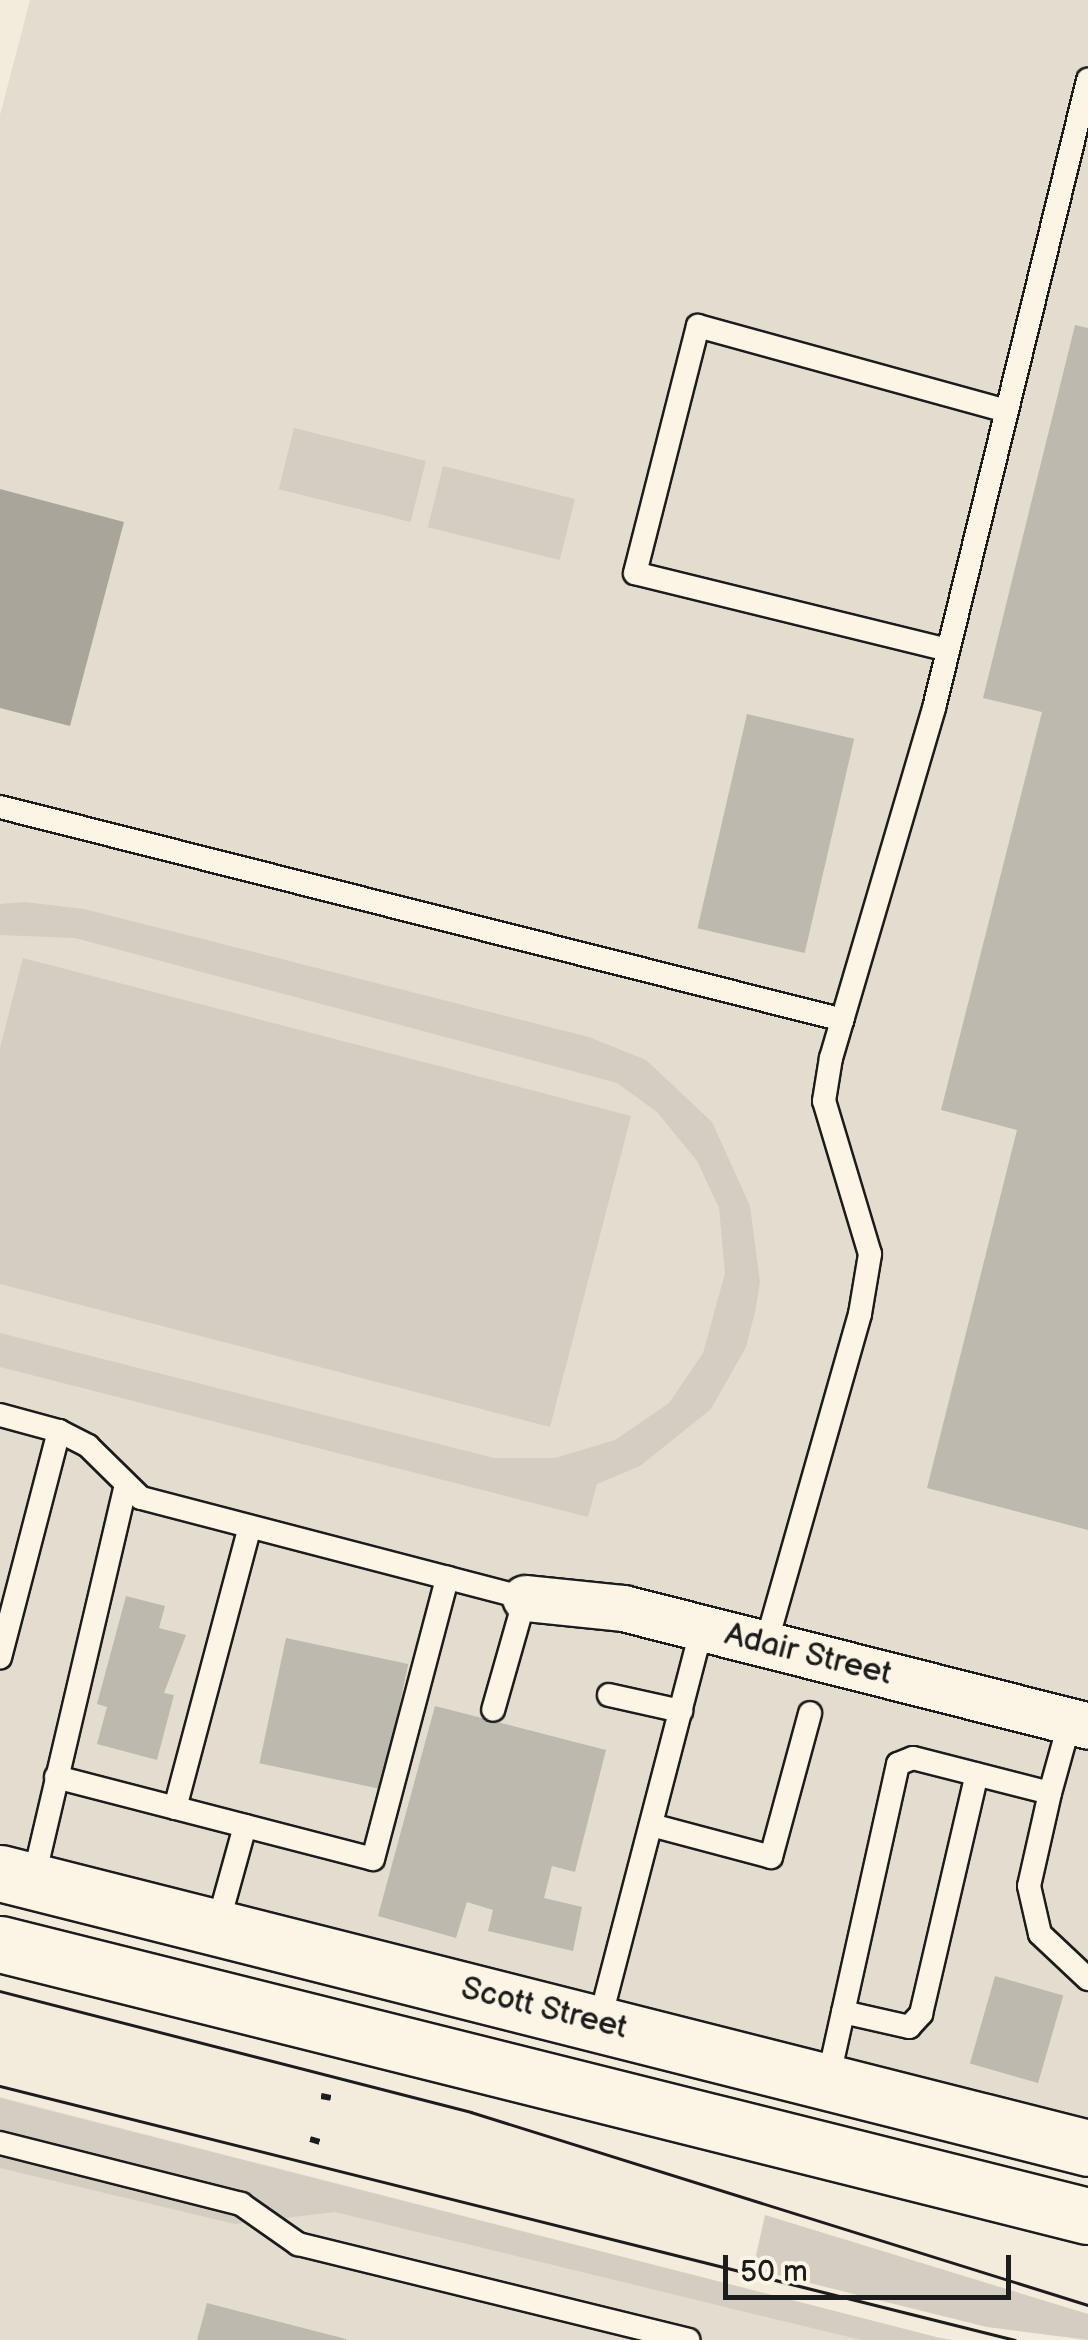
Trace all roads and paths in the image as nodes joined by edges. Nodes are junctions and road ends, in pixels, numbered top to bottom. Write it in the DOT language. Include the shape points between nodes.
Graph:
graph roads {
  1 [pos="1088,80"];
  2 [pos="1007,412"];
  3 [pos="948,650"];
  4 [pos="0,807"];
  5 [pos="843,1020"];
  6 [pos="0,1415"];
  7 [pos="58,1432"];
  8 [pos="126,1486"];
  9 [pos="250,1527"];
  10 [pos="447,1578"];
  11 [pos="525,1598"];
  12 [pos="702,1628"];
  13 [pos="766,1644"];
  14 [pos="0,1657"];
  15 [pos="609,1694"];
  16 [pos="493,1710"];
  17 [pos="681,1711"];
  18 [pos="810,1713"];
  19 [pos="1079,1723"];
  20 [pos="977,1774"];
  21 [pos="56,1777"];
  22 [pos="1050,1793"];
  23 [pos="175,1808"];
  24 [pos="245,1826"];
  25 [pos="650,1826"];
  26 [pos="16,1877"];
  27 [pos="217,1927"];
  28 [pos="8,1946"];
  29 [pos="1088,1979"];
  30 [pos="843,2012"];
  31 [pos="599,2022"];
  32 [pos="828,2080"];
  33 [pos="580,2090"];
  34 [pos="321,2096"];
  35 [pos="331,2098"];
  36 [pos="310,2139"];
  37 [pos="320,2142"];
  38 [pos="0,2143"];
  39 [pos="1088,2148"];
  40 [pos="1088,2216"];
  41 [pos="688,2340"];
  1 -- 2 [label="lane"];
  2 -- 3 [label="lane"];
  2 -- 3 [label="lane" via="698,326 635,574"];
  3 -- 5 [label="lane"];
  4 -- 5 [label="lane"];
  5 -- 13 [label="lane" via="824,1101 870,1254 860,1314"];
  6 -- 7 [label="lane"];
  7 -- 8 [label="lane" via="88,1446"];
  7 -- 14 [label="lane"];
  8 -- 9 [label="lane" via="140,1498"];
  8 -- 21 [label="lane"];
  9 -- 10 [label="lane"];
  9 -- 23 [label="lane"];
  10 -- 11 [label="lane"];
  10 -- 24 [label="lane" via="374,1859"];
  11 -- 12 [label="street, Adair Street" via="623,1608"];
  11 -- 16 [label="lane"];
  12 -- 13 [label="street, Adair Street"];
  12 -- 17 [label="lane"];
  13 -- 19 [label="street, Adair Street"];
  15 -- 17 [label="lane"];
  17 -- 25 [label="lane"];
  18 -- 25 [label="lane" via="771,1857"];
  19 -- 22 [label="lane"];
  20 -- 22 [label="lane"];
  20 -- 30 [label="lane" via="921,2014 909,2026"];
  20 -- 30 [label="lane" via="913,1758 898,1764"];
  21 -- 23 [label="lane"];
  21 -- 26 [label="lane"];
  22 -- 29 [label="lane" via="1029,1886 1040,1934"];
  23 -- 24 [label="lane"];
  24 -- 27 [label="lane"];
  25 -- 31 [label="lane"];
  26 -- 27 [label="main road, Scott Street"];
  26 -- 28 [label="main road"];
  27 -- 31 [label="main road, Scott Street"];
  28 -- 33 [label="main road"];
  30 -- 32 [label="lane"];
  31 -- 32 [label="main road, Scott Street"];
  31 -- 33 [label="main road"];
  32 -- 39 [label="main road, Scott Street"];
  33 -- 40 [label="main road"];
  34 -- 35 [label="path"];
  36 -- 37 [label="path"];
  38 -- 41 [label="lane" via="241,2204 298,2244"];
}
